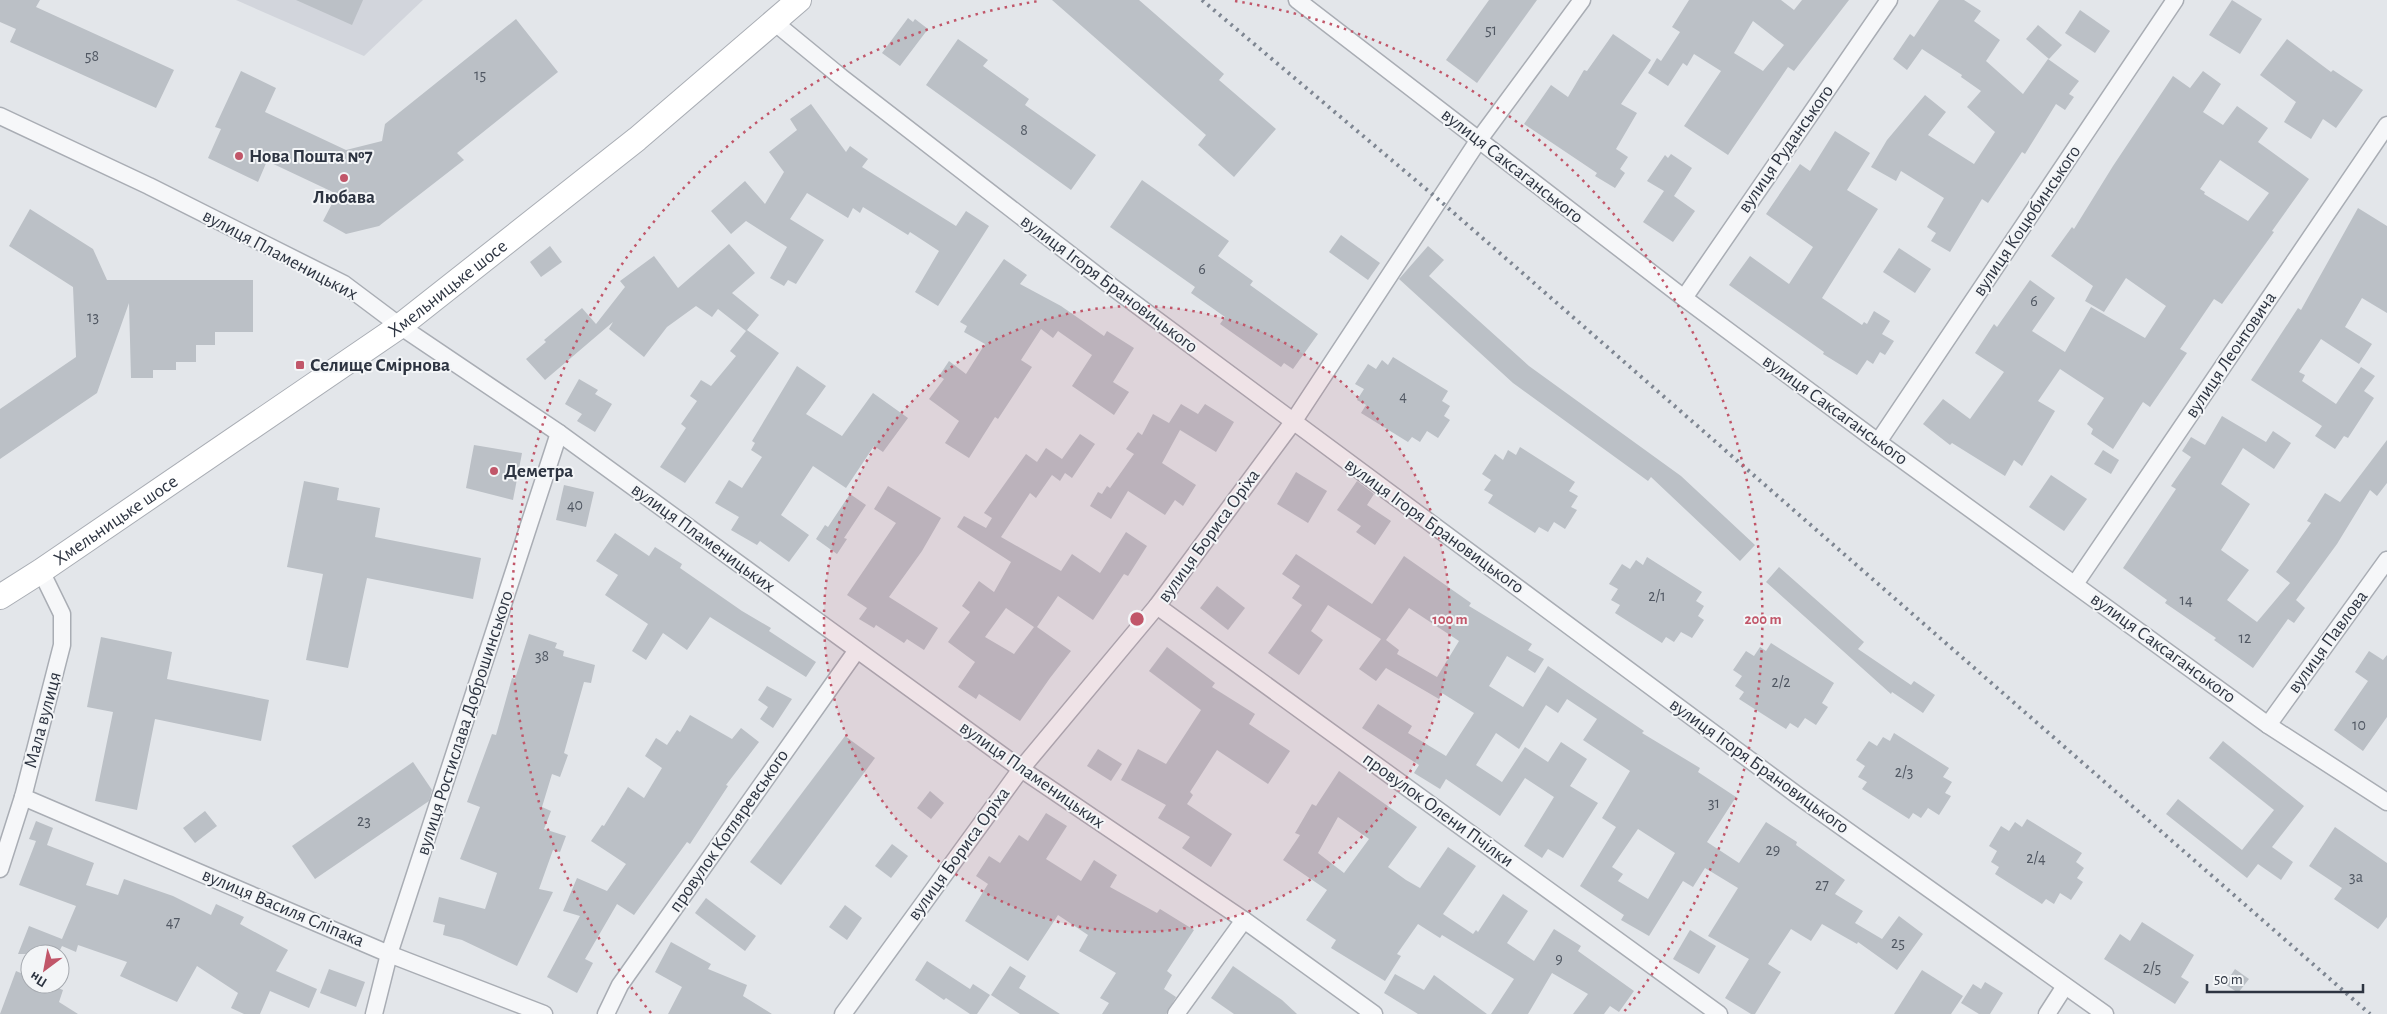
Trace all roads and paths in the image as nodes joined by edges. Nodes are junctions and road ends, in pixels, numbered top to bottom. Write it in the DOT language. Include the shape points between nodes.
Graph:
graph roads {
  1 [pos="799,0"];
  2 [pos="1297,0"];
  3 [pos="1582,0"];
  4 [pos="1889,0"];
  5 [pos="2175,0"];
  6 [pos="774,22"];
  7 [pos="0,116"];
  8 [pos="2387,125"];
  9 [pos="1478,141"];
  10 [pos="1684,298"];
  11 [pos="400,326"];
  12 [pos="1293,422"];
  13 [pos="559,433"];
  14 [pos="1878,442"];
  15 [pos="2387,560"];
  16 [pos="42,571"];
  17 [pos="2075,584"];
  18 [pos="0,597"];
  19 [pos="1157,606"];
  20 [pos="857,650"];
  21 [pos="2268,725"];
  22 [pos="1021,769"];
  23 [pos="23,796"];
  24 [pos="2387,802"];
  25 [pos="0,869"];
  26 [pos="1244,920"];
  27 [pos="389,954"];
  28 [pos="2065,986"];
  29 [pos="374,1014"];
  30 [pos="544,1014"];
  31 [pos="606,1014"];
  32 [pos="843,1014"];
  33 [pos="1176,1014"];
  34 [pos="1374,1014"];
  35 [pos="1719,1014"];
  36 [pos="2047,1014"];
  37 [pos="2105,1014"];
  1 -- 6 [label="street, Хмельницьке шосе"];
  2 -- 9 [label="street, вулиця Саксаганського"];
  3 -- 9 [label="street"];
  4 -- 10 [label="street, вулиця Руданського"];
  5 -- 14 [label="street, вулиця Коцюбинського"];
  6 -- 11 [label="street, Хмельницьке шосе" via="637,139"];
  6 -- 12 [label="street, вулиця Ігоря Брановицького" via="1062,250"];
  7 -- 11 [label="street, вулиця Пламеницьких" via="150,186 344,284"];
  8 -- 17 [label="street, вулиця Леонтовича"];
  9 -- 10 [label="street, вулиця Саксаганського"];
  9 -- 12 [label="street, вулиця Бориса Оріха"];
  10 -- 14 [label="street, вулиця Саксаганського"];
  11 -- 13 [label="street, вулиця Пламеницьких"];
  11 -- 16 [label="street, Хмельницьке шосе"];
  12 -- 19 [label="street, вулиця Бориса Оріха"];
  12 -- 28 [label="street, вулиця Ігоря Брановицького" via="1796,795"];
  13 -- 20 [label="street, вулиця Пламеницьких"];
  13 -- 27 [label="street, вулиця Ростислава Доброшинського"];
  14 -- 17 [label="street, вулиця Саксаганського"];
  15 -- 21 [label="street, вулиця Павлова"];
  16 -- 18 [label="street, Хмельницьке шосе"];
  16 -- 23 [label="street, Мала вулиця" via="62,614 62,645"];
  17 -- 21 [label="street, вулиця Саксаганського"];
  19 -- 22 [label="street, вулиця Бориса Оріха"];
  19 -- 35 [label="street, провулок Олени Пчілки"];
  20 -- 22 [label="street, вулиця Пламеницьких"];
  20 -- 31 [label="street, провулок Котляревського" via="620,985"];
  21 -- 24 [label="street, вулиця Саксаганського"];
  22 -- 26 [label="street, вулиця Пламеницьких"];
  22 -- 32 [label="street, вулиця Бориса Оріха"];
  23 -- 25 [label="street, Мала вулиця"];
  23 -- 27 [label="street, вулиця Василя Сліпака"];
  26 -- 33 [label="street"];
  26 -- 34 [label="street, вулиця Пламеницьких"];
  27 -- 29 [label="street, вулиця Ростислава Доброшинського"];
  27 -- 30 [label="street, вулиця Василя Сліпака"];
  28 -- 36 [label="street"];
  28 -- 37 [label="street, вулиця Ігоря Брановицького"];
}
